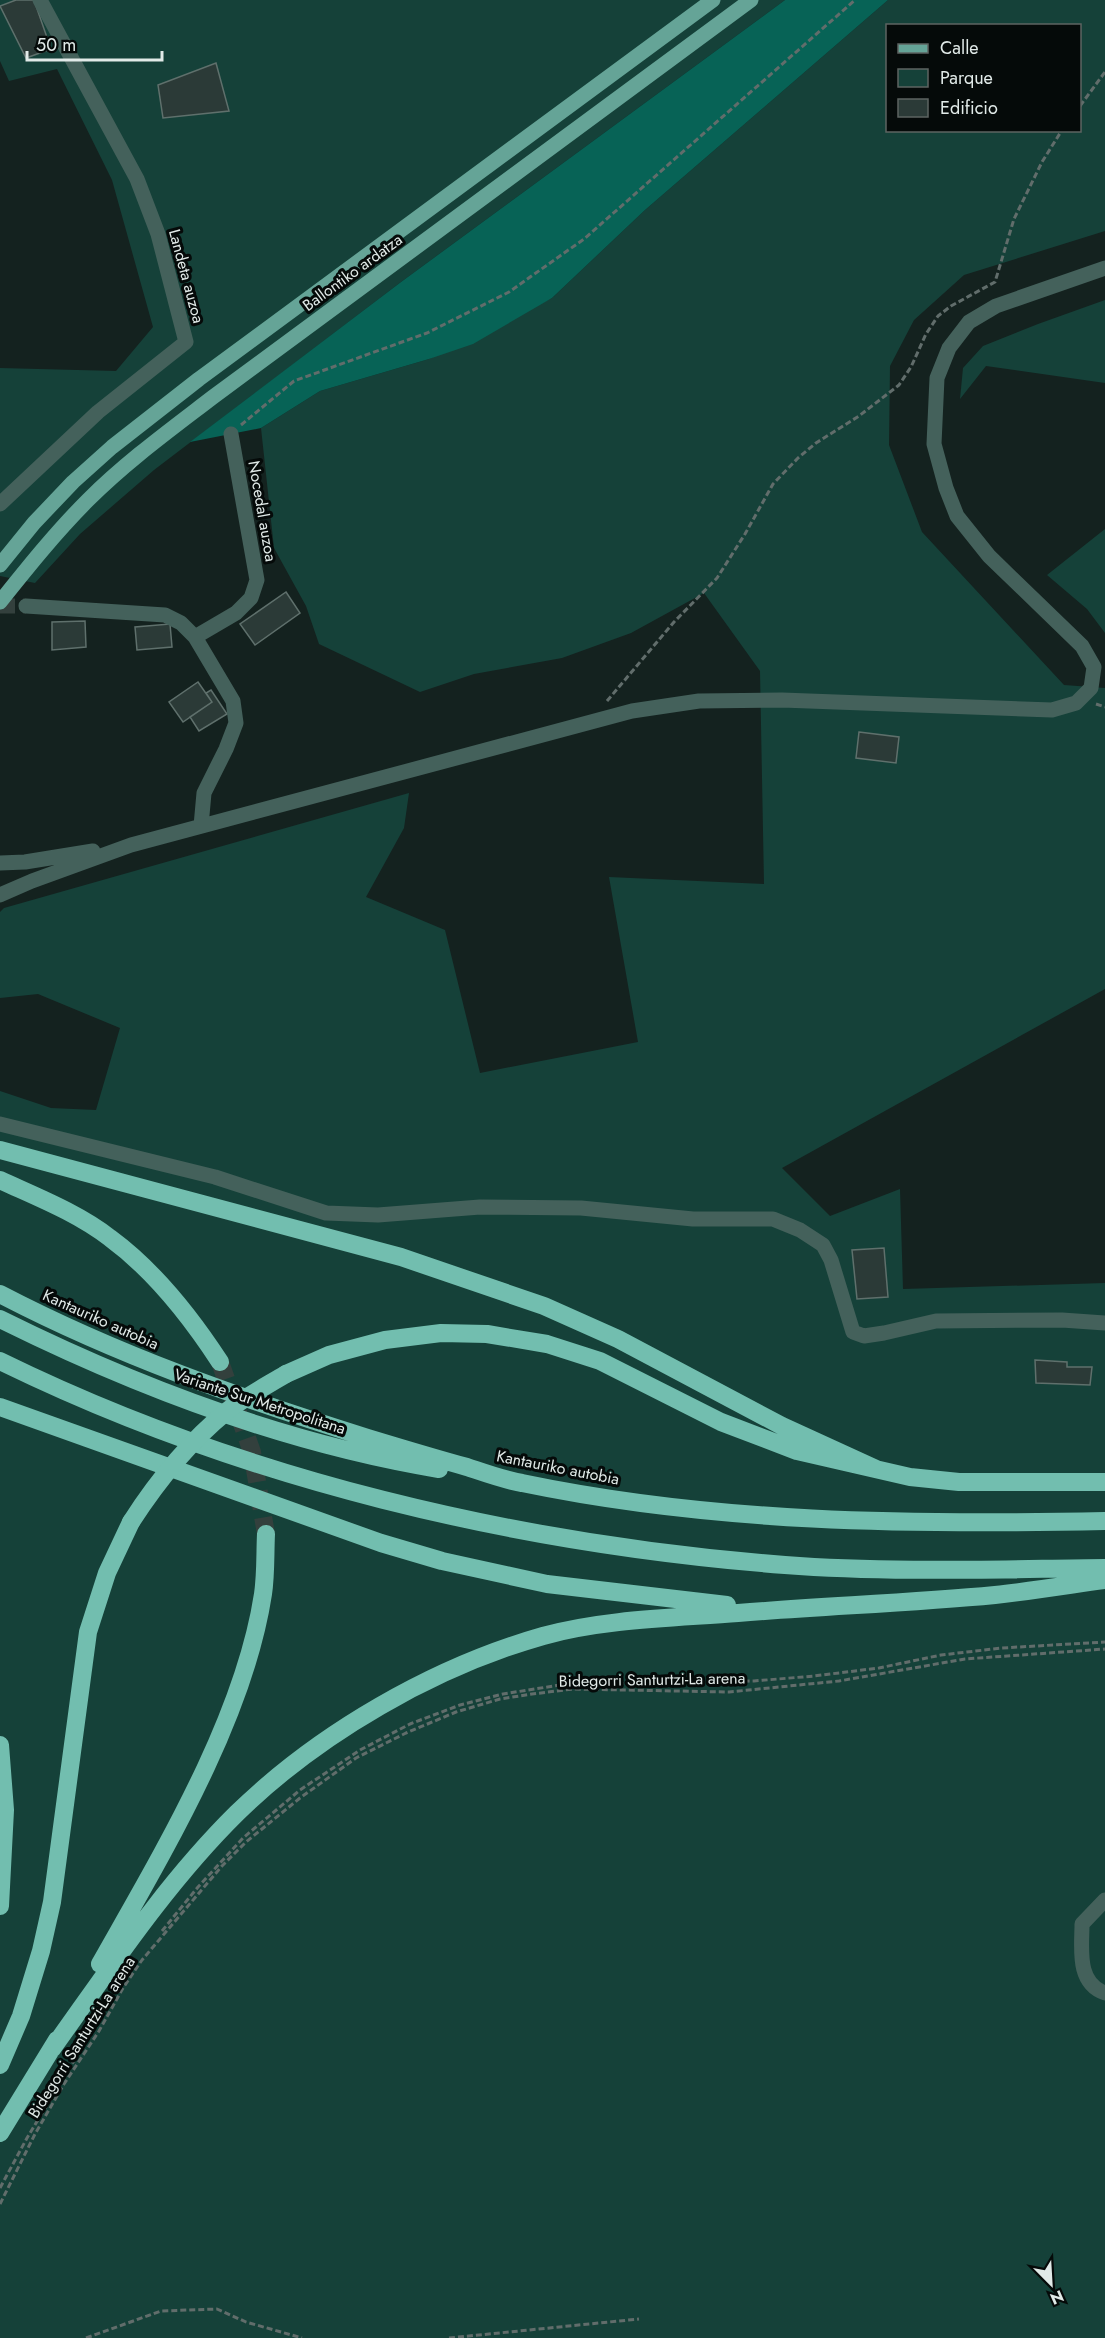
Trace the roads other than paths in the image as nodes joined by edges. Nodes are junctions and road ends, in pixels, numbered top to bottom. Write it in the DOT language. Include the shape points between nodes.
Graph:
graph roads {
  1 [pos="40,0"];
  2 [pos="713,0"];
  3 [pos="751,0"];
  4 [pos="1105,268"];
  5 [pos="231,434"];
  6 [pos="0,504"];
  7 [pos="0,565"];
  8 [pos="0,602"];
  9 [pos="26,606"];
  10 [pos="195,637"];
  11 [pos="201,826"];
  12 [pos="131,845"];
  13 [pos="0,863"];
  14 [pos="0,895"];
  15 [pos="0,1124"];
  16 [pos="0,1150"];
  17 [pos="0,1180"];
  18 [pos="0,1187"];
  19 [pos="40,1198"];
  20 [pos="0,1294"];
  21 [pos="0,1319"];
  22 [pos="1105,1323"];
  23 [pos="0,1361"];
  24 [pos="220,1362"];
  25 [pos="0,1407"];
  26 [pos="876,1469"];
  27 [pos="1105,1482"];
  28 [pos="520,1483"];
  29 [pos="1105,1521"];
  30 [pos="266,1534"];
  31 [pos="1105,1568"];
  32 [pos="1105,1580"];
  33 [pos="777,1610"];
  34 [pos="0,1745"];
  35 [pos="1105,1900"];
  36 [pos="0,1906"];
  37 [pos="1105,1993"];
  38 [pos="52,2049"];
  39 [pos="0,2066"];
  40 [pos="0,2133"];
  1 -- 6 [label="street, Landeta auzoa" via="137,179 158,234 186,342 98,412"];
  2 -- 7 [label="main road, Ballontiko ardatza" via="129,434 73,482"];
  3 -- 8 [label="main road, Ballontiko ardatza" via="126,465 51,538"];
  4 -- 11 [label="street" via="996,306 969,322 950,348 937,378 934,444 957,516 989,556 1082,646 1094,667 1091,688 1076,703 1052,710 839,701 699,701 632,711"];
  5 -- 10 [label="street, Nocedal auzoa" via="257,580 251,598 236,613"];
  9 -- 10 [label="street" via="165,615 181,623"];
  10 -- 11 [label="street" via="232,701 236,723 204,793"];
  11 -- 12 [label="street"];
  12 -- 13 [label="street"];
  12 -- 14 [label="street"];
  15 -- 22 [label="street" via="215,1176 326,1213 378,1215 480,1207 581,1208 693,1219 773,1219 823,1245 853,1332 864,1336 936,1321"];
  16 -- 26 [label="highway" via="401,1257 544,1306"];
  17 -- 19 [label="highway"];
  18 -- 19 [label="highway"];
  19 -- 24 [label="highway" via="110,1238 150,1273 182,1308"];
  20 -- 28 [label="highway, Kantauriko autobia" via="75,1331 284,1412"];
  21 -- 28 [label="highway, Variante Sur Metropolitana" via="194,1402 285,1433 386,1460"];
  23 -- 31 [label="highway" via="184,1440 373,1496 488,1525 608,1545 787,1565"];
  25 -- 33 [label="highway" via="442,1561 547,1584"];
  26 -- 27 [label="highway" via="959,1482"];
  26 -- 39 [label="highway, bridge" via="797,1451 721,1422 600,1361 537,1342 487,1334 385,1340 329,1355 285,1374 229,1410 186,1448 154,1487 131,1522 107,1573 88,1632 52,1902 21,2016"];
  28 -- 29 [label="highway, Kantauriko autobia" via="616,1499 791,1518 954,1523"];
  30 -- 38 [label="highway" via="257,1626 218,1738 159,1859"];
  32 -- 33 [label="highway" via="996,1595"];
  33 -- 38 [label="highway" via="588,1627 546,1635 422,1683 357,1720 239,1811 190,1862"];
  34 -- 36 [label="highway" via="5,1810"];
  35 -- 37 [label="street" via="1082,1924 1083,1972 1093,1988"];
  38 -- 40 [label="highway"];
}
